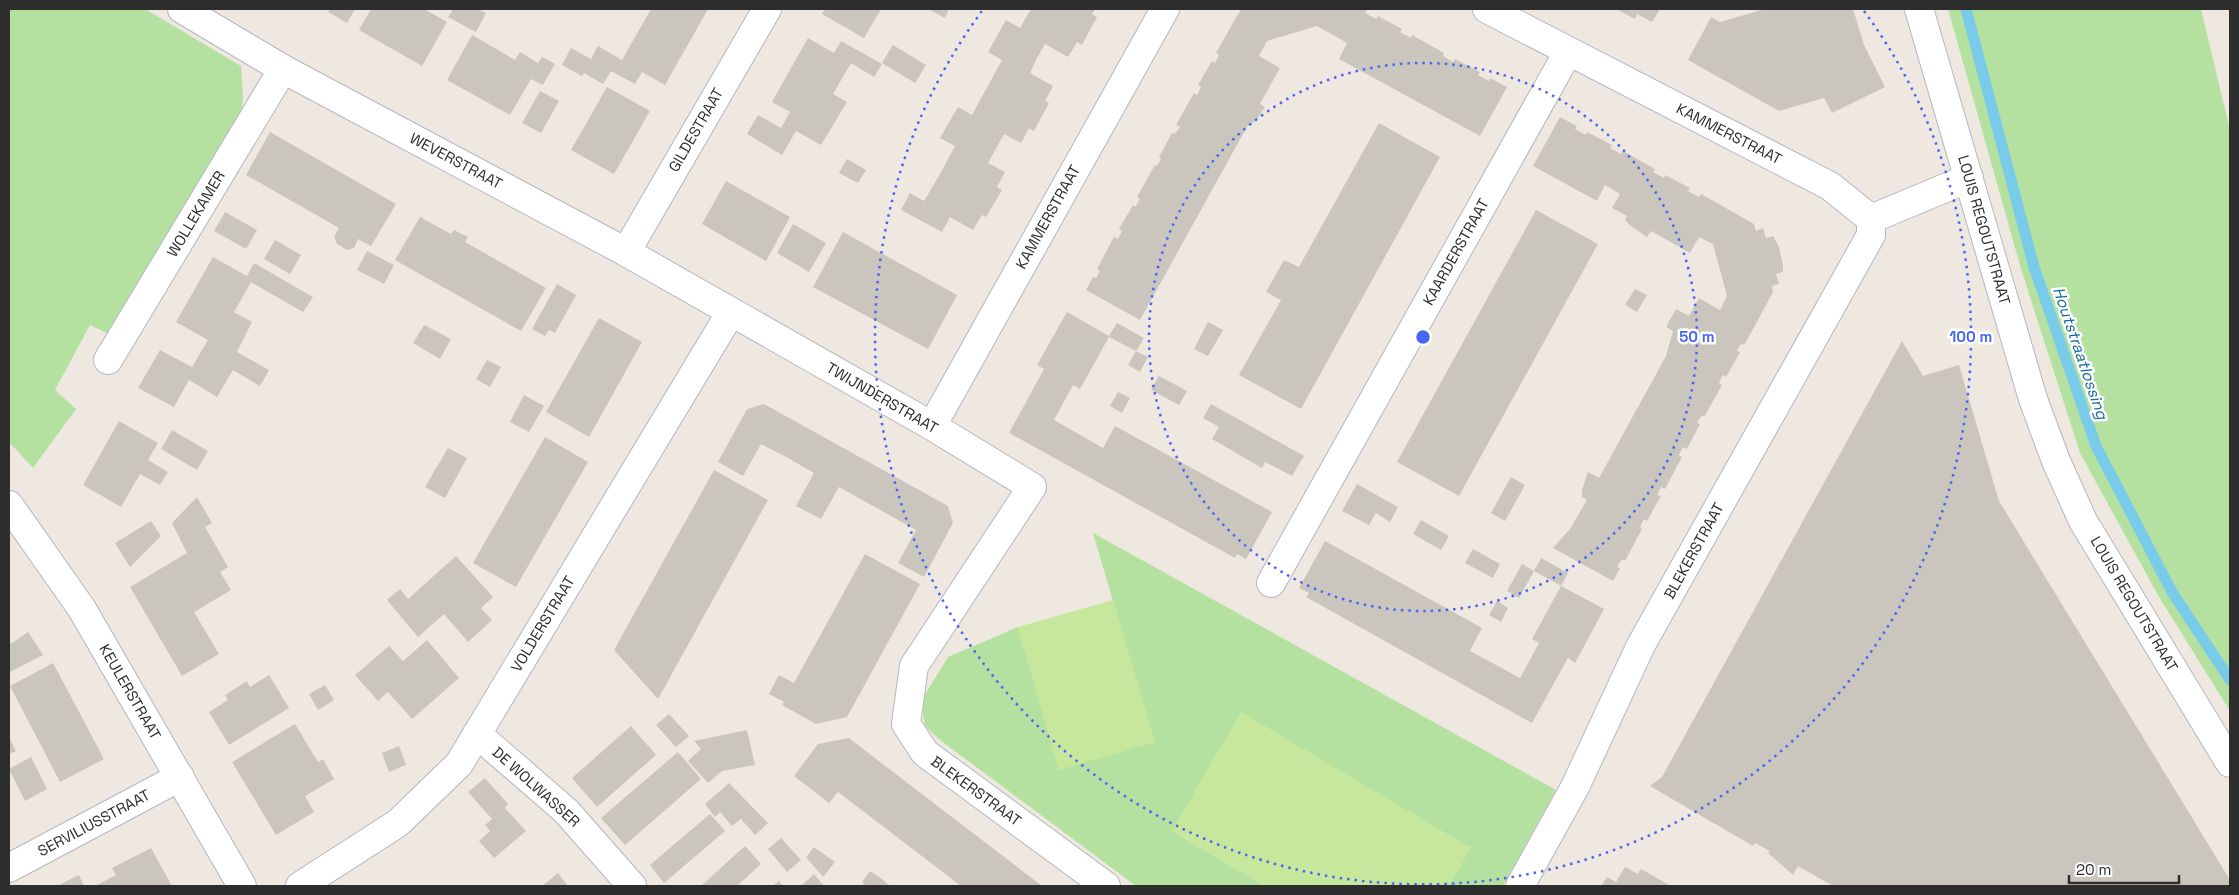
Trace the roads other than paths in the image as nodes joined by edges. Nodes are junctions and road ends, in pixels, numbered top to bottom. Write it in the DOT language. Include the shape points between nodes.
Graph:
graph roads {
  1 [pos="182,9"];
  2 [pos="767,9"];
  3 [pos="1165,9"];
  4 [pos="1487,9"];
  5 [pos="1919,9"];
  6 [pos="1568,52"];
  7 [pos="283,69"];
  8 [pos="1969,178"];
  9 [pos="1871,219"];
  10 [pos="626,252"];
  11 [pos="731,312"];
  12 [pos="108,360"];
  13 [pos="932,426"];
  14 [pos="1032,488"];
  15 [pos="9,505"];
  16 [pos="1271,583"];
  17 [pos="477,734"];
  18 [pos="2230,763"];
  19 [pos="180,777"];
  20 [pos="9,868"];
  21 [pos="1102,885"];
  22 [pos="242,886"];
  23 [pos="300,886"];
  24 [pos="632,886"];
  25 [pos="1520,886"];
  1 -- 7 [label="street, WEVERSTRAAT"];
  2 -- 10 [label="street, GILDESTRAAT"];
  3 -- 13 [label="street, KAMMERSTRAAT"];
  4 -- 6 [label="street, KAMMERSTRAAT"];
  5 -- 8 [label="street, LOUIS REGOUTSTRAAT"];
  6 -- 9 [label="street, KAMMERSTRAAT" via="1830,186"];
  6 -- 16 [label="street, KAARDERSTRAAT"];
  7 -- 10 [label="street, WEVERSTRAAT"];
  7 -- 12 [label="street, WOLLEKAMER"];
  8 -- 9 [label="street"];
  8 -- 18 [label="street, LOUIS REGOUTSTRAAT" via="2034,399 2056,461 2083,521"];
  9 -- 25 [label="street, BLEKERSTRAAT" via="1871,235 1641,645 1575,787"];
  10 -- 11 [label="street, WEVERSTRAAT"];
  11 -- 13 [label="street, TWIJNDERSTRAAT"];
  11 -- 17 [label="street, VOLDERSTRAAT"];
  13 -- 14 [label="street, TWIJNDERSTRAAT"];
  14 -- 21 [label="street, BLEKERSTRAAT" via="914,666 906,724 925,753"];
  15 -- 19 [label="street, KEULERSTRAAT" via="82,609"];
  17 -- 23 [label="street, VOLDERSTRAAT" via="459,764 398,823"];
  17 -- 24 [label="street, DE WOLWASSER" via="566,811"];
  19 -- 20 [label="street, SERVILIUSSTRAAT"];
  19 -- 22 [label="street, KEULERSTRAAT"];
}
